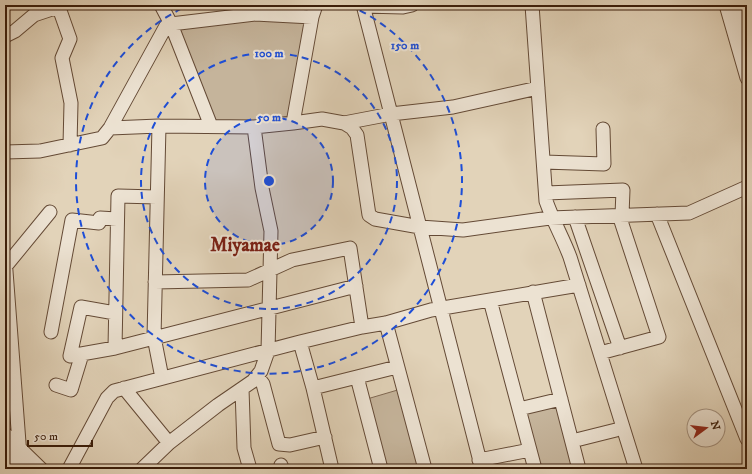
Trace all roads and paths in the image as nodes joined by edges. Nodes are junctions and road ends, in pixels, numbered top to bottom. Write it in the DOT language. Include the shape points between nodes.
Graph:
graph roads {
  1 [pos="161,5"];
  2 [pos="316,5"];
  3 [pos="363,5"];
  4 [pos="412,5"];
  5 [pos="532,5"];
  6 [pos="58,6"];
  7 [pos="731,6"];
  8 [pos="312,18"];
  9 [pos="171,24"];
  10 [pos="5,36"];
  11 [pos="747,46"];
  12 [pos="747,78"];
  13 [pos="535,89"];
  14 [pos="391,114"];
  15 [pos="293,123"];
  16 [pos="344,123"];
  17 [pos="159,126"];
  18 [pos="212,126"];
  19 [pos="254,127"];
  20 [pos="110,128"];
  21 [pos="603,129"];
  22 [pos="70,145"];
  23 [pos="5,152"];
  24 [pos="544,162"];
  25 [pos="747,187"];
  26 [pos="546,193"];
  27 [pos="157,197"];
  28 [pos="50,212"];
  29 [pos="657,214"];
  30 [pos="620,215"];
  31 [pos="576,217"];
  32 [pos="548,218"];
  33 [pos="117,219"];
  34 [pos="420,227"];
  35 [pos="590,257"];
  36 [pos="5,258"];
  37 [pos="572,263"];
  38 [pos="5,266"];
  39 [pos="270,269"];
  40 [pos="155,282"];
  41 [pos="575,285"];
  42 [pos="356,286"];
  43 [pos="534,292"];
  44 [pos="490,300"];
  45 [pos="269,308"];
  46 [pos="441,308"];
  47 [pos="115,313"];
  48 [pos="386,323"];
  49 [pos="362,327"];
  50 [pos="50,332"];
  51 [pos="154,337"];
  52 [pos="300,342"];
  53 [pos="115,348"];
  54 [pos="620,348"];
  55 [pos="268,351"];
  56 [pos="600,353"];
  57 [pos="82,354"];
  58 [pos="397,367"];
  59 [pos="257,376"];
  60 [pos="357,377"];
  61 [pos="162,378"];
  62 [pos="56,385"];
  63 [pos="124,388"];
  64 [pos="242,388"];
  65 [pos="313,388"];
  66 [pos="561,399"];
  67 [pos="519,409"];
  68 [pos="616,430"];
  69 [pos="5,434"];
  70 [pos="324,437"];
  71 [pos="747,439"];
  72 [pos="572,441"];
  73 [pos="169,443"];
  74 [pos="20,449"];
  75 [pos="5,450"];
  76 [pos="530,450"];
  77 [pos="480,465"];
  78 [pos="22,468"];
  79 [pos="41,469"];
  80 [pos="69,469"];
  81 [pos="142,469"];
  82 [pos="250,469"];
  83 [pos="332,469"];
  84 [pos="381,469"];
  85 [pos="425,469"];
  86 [pos="535,469"];
  87 [pos="579,469"];
  88 [pos="628,469"];
  89 [pos="636,469"];
  1 -- 9 [label="street"];
  2 -- 8 [label="street"];
  3 -- 4 [label="street"];
  3 -- 14 [label="street"];
  5 -- 13 [label="street"];
  6 -- 10 [label="street" via="34,15"];
  6 -- 22 [label="street" via="70,39 62,58 71,103"];
  7 -- 11 [label="street"];
  7 -- 12 [label="street"];
  8 -- 9 [label="street" via="255,14"];
  8 -- 15 [label="street"];
  9 -- 18 [label="street"];
  9 -- 20 [label="street" via="166,26"];
  13 -- 14 [label="street" via="453,107"];
  13 -- 24 [label="street"];
  14 -- 16 [label="street"];
  14 -- 34 [label="street"];
  15 -- 16 [label="street" via="322,119"];
  15 -- 19 [label="street"];
  16 -- 34 [label="street" via="357,135 369,215 375,219"];
  17 -- 18 [label="street"];
  17 -- 20 [label="street"];
  17 -- 27 [label="street"];
  18 -- 19 [label="street"];
  19 -- 39 [label="street" via="271,231"];
  20 -- 22 [label="street" via="102,138"];
  21 -- 24 [label="street" via="604,164"];
  22 -- 23 [label="street" via="40,151"];
  24 -- 26 [label="street"];
  25 -- 29 [label="street" via="689,213"];
  26 -- 30 [label="street" via="623,190"];
  26 -- 32 [label="street"];
  27 -- 33 [label="street" via="118,196"];
  27 -- 40 [label="street"];
  28 -- 38 [label="street"];
  29 -- 30 [label="street"];
  29 -- 71 [label="street"];
  30 -- 31 [label="street"];
  30 -- 54 [label="street" via="659,337"];
  31 -- 32 [label="street"];
  31 -- 35 [label="street"];
  32 -- 34 [label="street" via="470,229"];
  32 -- 37 [label="street" via="562,236"];
  32 -- 41 [label="street"];
  33 -- 47 [label="street"];
  33 -- 50 [label="street" via="100,218 99,223 72,220"];
  34 -- 46 [label="street"];
  35 -- 37 [label="street"];
  35 -- 54 [label="street"];
  36 -- 38 [label="street"];
  37 -- 41 [label="street"];
  38 -- 74 [label="street"];
  39 -- 40 [label="street" via="248,280"];
  39 -- 42 [label="street" via="292,260 350,248"];
  39 -- 45 [label="street"];
  40 -- 51 [label="street"];
  41 -- 43 [label="street"];
  41 -- 56 [label="street"];
  41 -- 68 [label="street"];
  42 -- 45 [label="street"];
  42 -- 49 [label="street"];
  43 -- 44 [label="street"];
  43 -- 66 [label="street"];
  44 -- 46 [label="street"];
  44 -- 67 [label="street"];
  45 -- 51 [label="street"];
  45 -- 55 [label="street"];
  46 -- 48 [label="street"];
  46 -- 77 [label="street"];
  47 -- 53 [label="street"];
  47 -- 57 [label="street" via="81,307 70,356"];
  48 -- 49 [label="street"];
  48 -- 58 [label="street"];
  49 -- 52 [label="street"];
  51 -- 53 [label="street"];
  51 -- 61 [label="street"];
  52 -- 55 [label="street"];
  52 -- 65 [label="street"];
  53 -- 57 [label="street"];
  54 -- 56 [label="street"];
  55 -- 59 [label="street"];
  55 -- 61 [label="street"];
  56 -- 89 [label="street"];
  57 -- 62 [label="street" via="70,390"];
  58 -- 60 [label="street"];
  58 -- 85 [label="street"];
  59 -- 64 [label="street"];
  59 -- 70 [label="street" via="263,384 279,444 290,445"];
  60 -- 65 [label="street"];
  60 -- 84 [label="street"];
  61 -- 63 [label="street"];
  63 -- 73 [label="street"];
  63 -- 80 [label="street" via="114,391 108,398"];
  64 -- 73 [label="street"];
  64 -- 82 [label="street" via="244,448"];
  65 -- 70 [label="street"];
  66 -- 67 [label="street"];
  66 -- 72 [label="street"];
  67 -- 76 [label="street"];
  68 -- 72 [label="street"];
  68 -- 88 [label="street"];
  69 -- 74 [label="street"];
  70 -- 83 [label="street"];
  72 -- 87 [label="street"];
  73 -- 81 [label="street"];
  74 -- 78 [label="street"];
  74 -- 79 [label="street"];
  75 -- 78 [label="street"];
  76 -- 77 [label="street"];
  76 -- 86 [label="street"];
}
